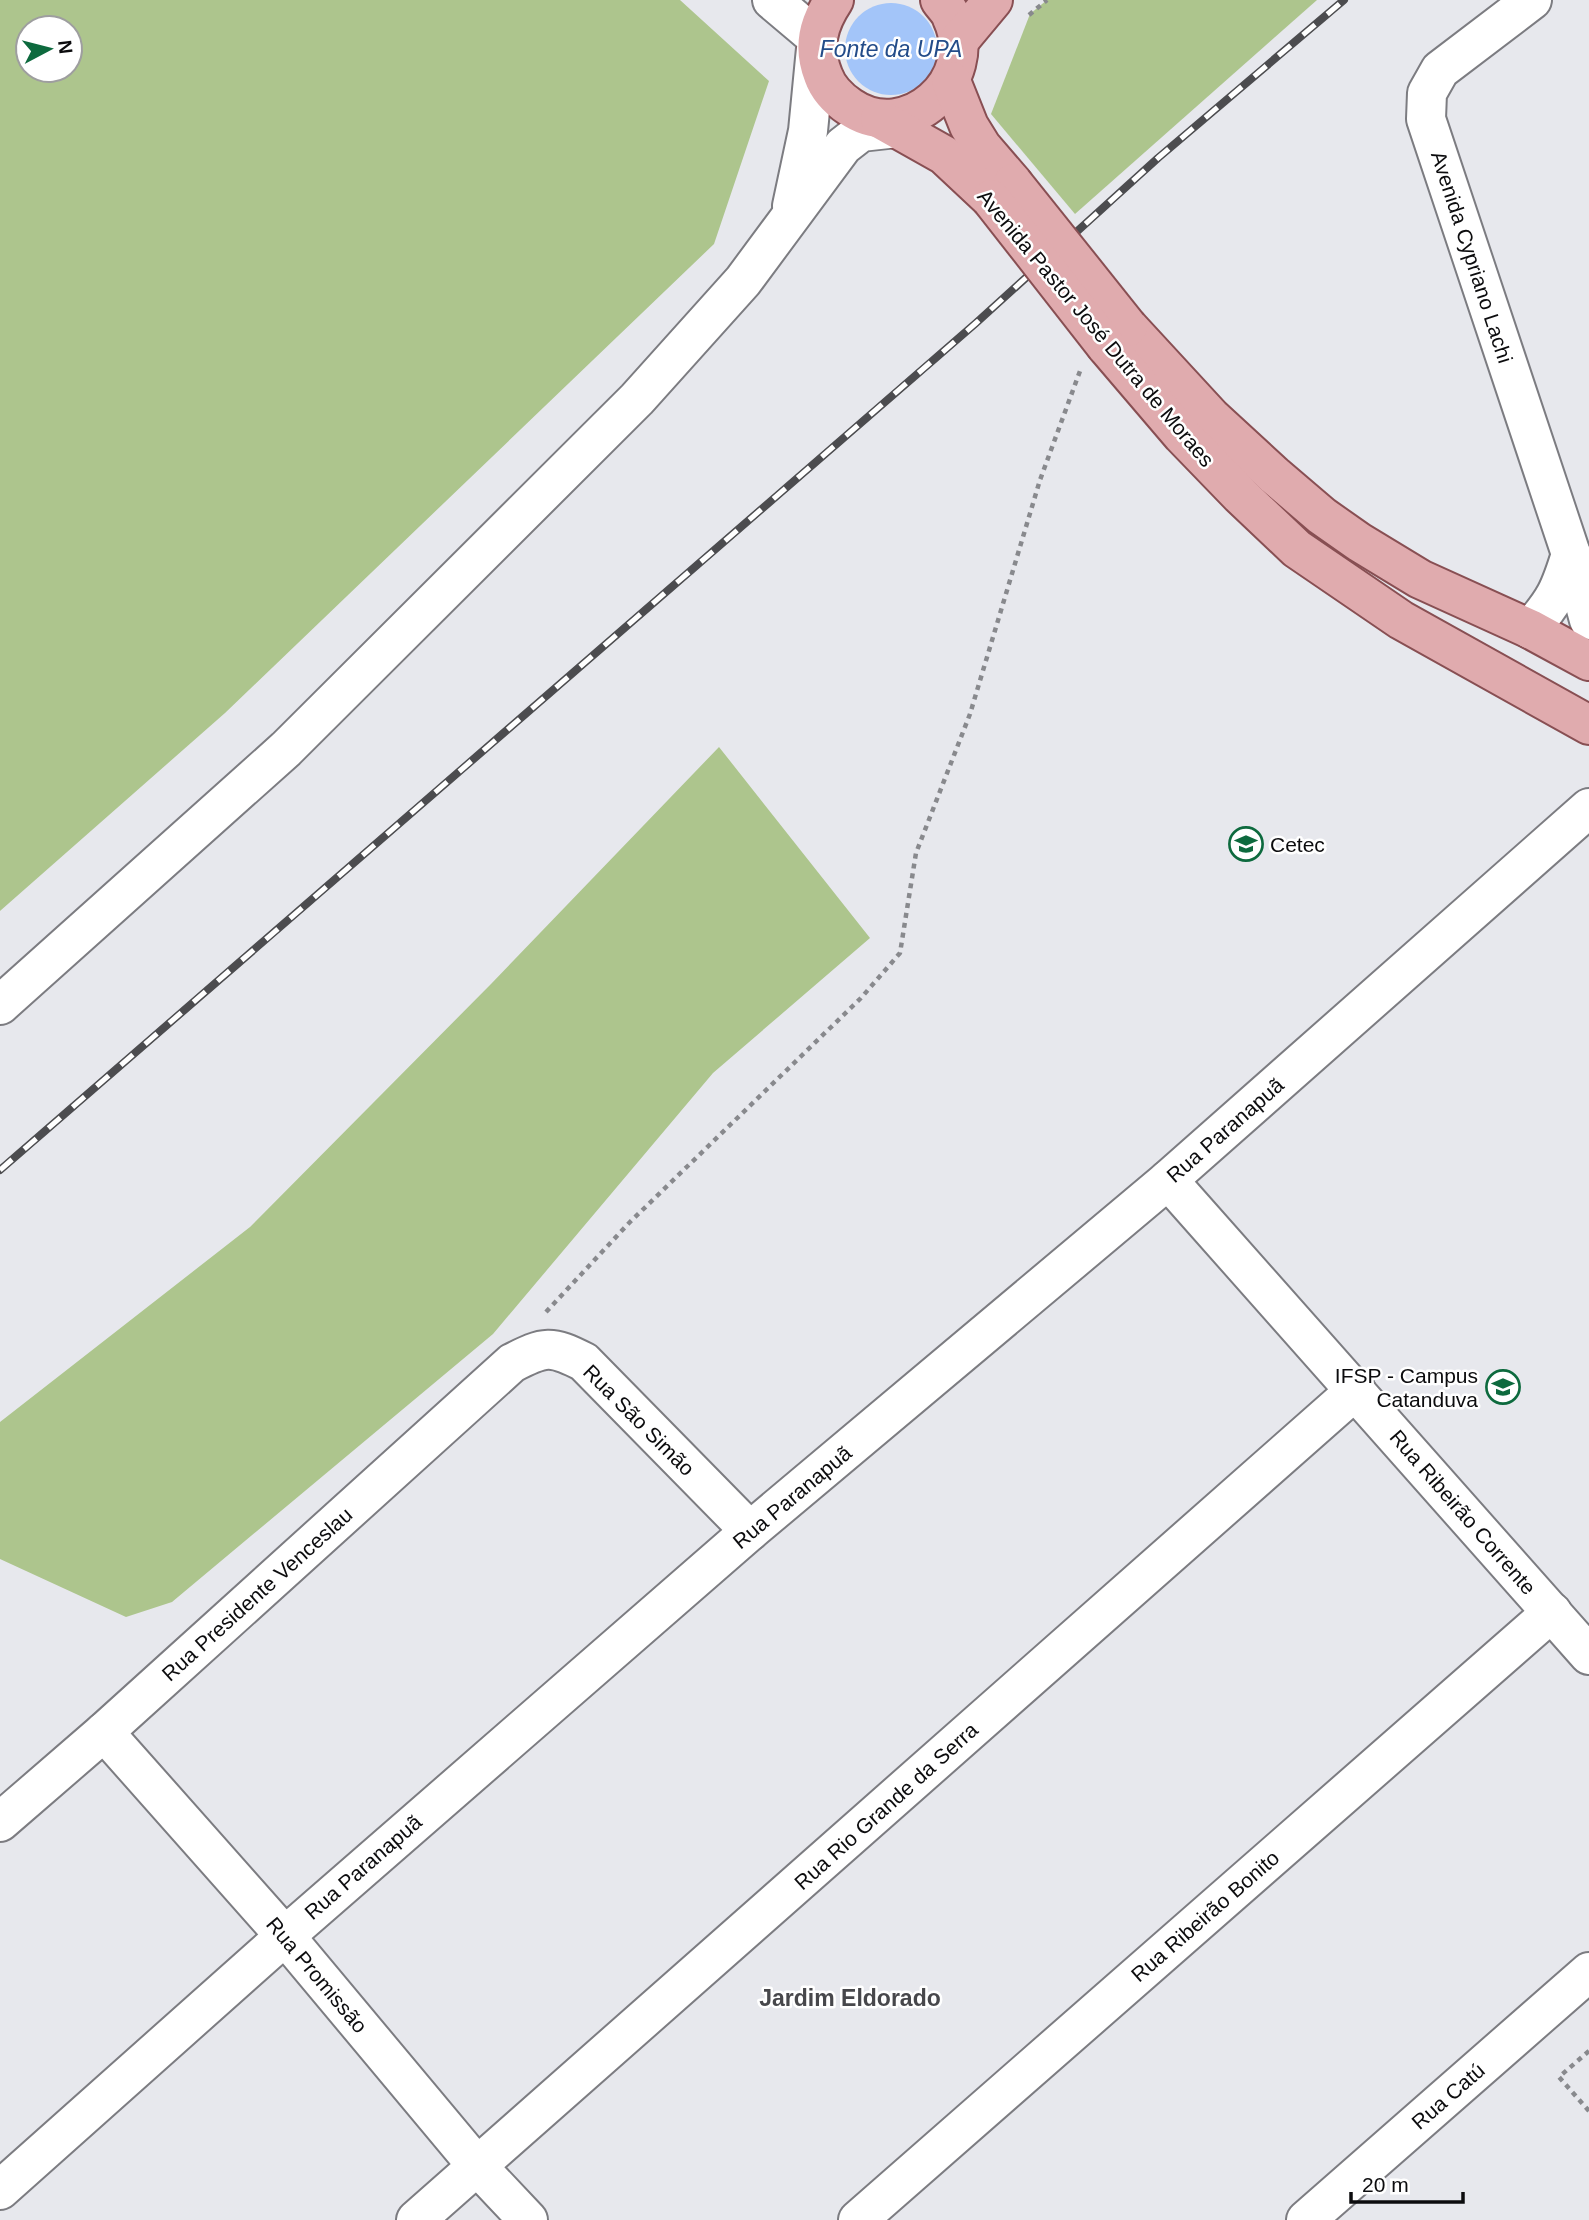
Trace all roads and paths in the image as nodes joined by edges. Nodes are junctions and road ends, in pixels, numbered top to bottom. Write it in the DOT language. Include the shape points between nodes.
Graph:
graph roads {
  1 [pos="772,0"];
  2 [pos="834,0"];
  3 [pos="940,0"];
  4 [pos="1047,0"];
  5 [pos="1532,0"];
  6 [pos="1008,10"];
  7 [pos="817,38"];
  8 [pos="958,42"];
  9 [pos="951,81"];
  10 [pos="889,123"];
  11 [pos="1002,191"];
  12 [pos="789,217"];
  13 [pos="1110,335"];
  14 [pos="1571,554"];
  15 [pos="1589,620"];
  16 [pos="1530,629"];
  17 [pos="1589,661"];
  18 [pos="1589,725"];
  19 [pos="1589,808"];
  20 [pos="0,1005"];
  21 [pos="1168,1180"];
  22 [pos="546,1313"];
  23 [pos="512,1363"];
  24 [pos="1356,1390"];
  25 [pos="750,1531"];
  26 [pos="1552,1612"];
  27 [pos="1589,1655"];
  28 [pos="104,1732"];
  29 [pos="0,1822"];
  30 [pos="285,1936"];
  31 [pos="1589,1972"];
  32 [pos="1589,2051"];
  33 [pos="1589,2112"];
  34 [pos="478,2166"];
  35 [pos="0,2190"];
  36 [pos="416,2220"];
  37 [pos="528,2220"];
  38 [pos="859,2220"];
  39 [pos="1306,2220"];
  1 -- 7 [label="street"];
  2 -- 7 [label="main road"];
  3 -- 8 [label="main road" via="952,18"];
  4 -- 6 [label="path"];
  5 -- 14 [label="street, Avenida Cypriano Lachi" via="1440,70 1427,93 1426,119"];
  6 -- 8 [label="main road"];
  7 -- 10 [label="main road, Avenida Pastor José Dutra de Moraes" via="817,61 839,100 858,113"];
  7 -- 12 [label="street" via="808,131"];
  8 -- 9 [label="main road"];
  9 -- 10 [label="main road" via="933,103"];
  9 -- 11 [label="main road, Avenida Pastor José Dutra de Moraes"];
  10 -- 11 [label="main road, Avenida Pastor José Dutra de Moraes"];
  10 -- 12 [label="street" via="862,132 843,146"];
  11 -- 13 [label="main road, Avenida Pastor José Dutra de Moraes, bridge"];
  12 -- 20 [label="street" via="743,281 617,419 286,749"];
  13 -- 16 [label="main road, Avenida Pastor José Dutra de Moraes" via="1212,417 1322,516 1359,542 1420,579"];
  13 -- 18 [label="main road, Avenida Pastor José Dutra de Moraes" via="1182,435 1297,549 1401,620"];
  13 -- 22 [label="path" via="1040,480 970,714 916,853 900,953 861,998 629,1223"];
  14 -- 15 [label="street, Avenida Cypriano Lachi"];
  14 -- 16 [label="street" via="1560,590"];
  16 -- 17 [label="main road, Avenida Pastor José Dutra de Moraes"];
  19 -- 21 [label="street, Rua Paranapuã"];
  21 -- 24 [label="street, Rua Ribeirão Corrente"];
  21 -- 25 [label="street, Rua Paranapuã"];
  23 -- 25 [label="street, Rua São Simão" via="537,1350 560,1350 584,1362"];
  23 -- 28 [label="street, Rua Presidente Venceslau"];
  24 -- 26 [label="street, Rua Ribeirão Corrente"];
  24 -- 34 [label="street, Rua Rio Grande da Serra"];
  25 -- 30 [label="street, Rua Paranapuã"];
  26 -- 27 [label="street, Rua Ribeirão Corrente"];
  26 -- 38 [label="street, Rua Ribeirão Bonito"];
  28 -- 29 [label="street, Rua Presidente Venceslau"];
  28 -- 30 [label="street, Rua Promissão"];
  30 -- 34 [label="street, Rua Promissão"];
  30 -- 35 [label="street, Rua Paranapuã"];
  31 -- 39 [label="street, Rua Catú"];
  32 -- 33 [label="path" via="1559,2077"];
  34 -- 36 [label="street, Rua Rio Grande da Serra"];
  34 -- 37 [label="street, Rua Promissão"];
}
